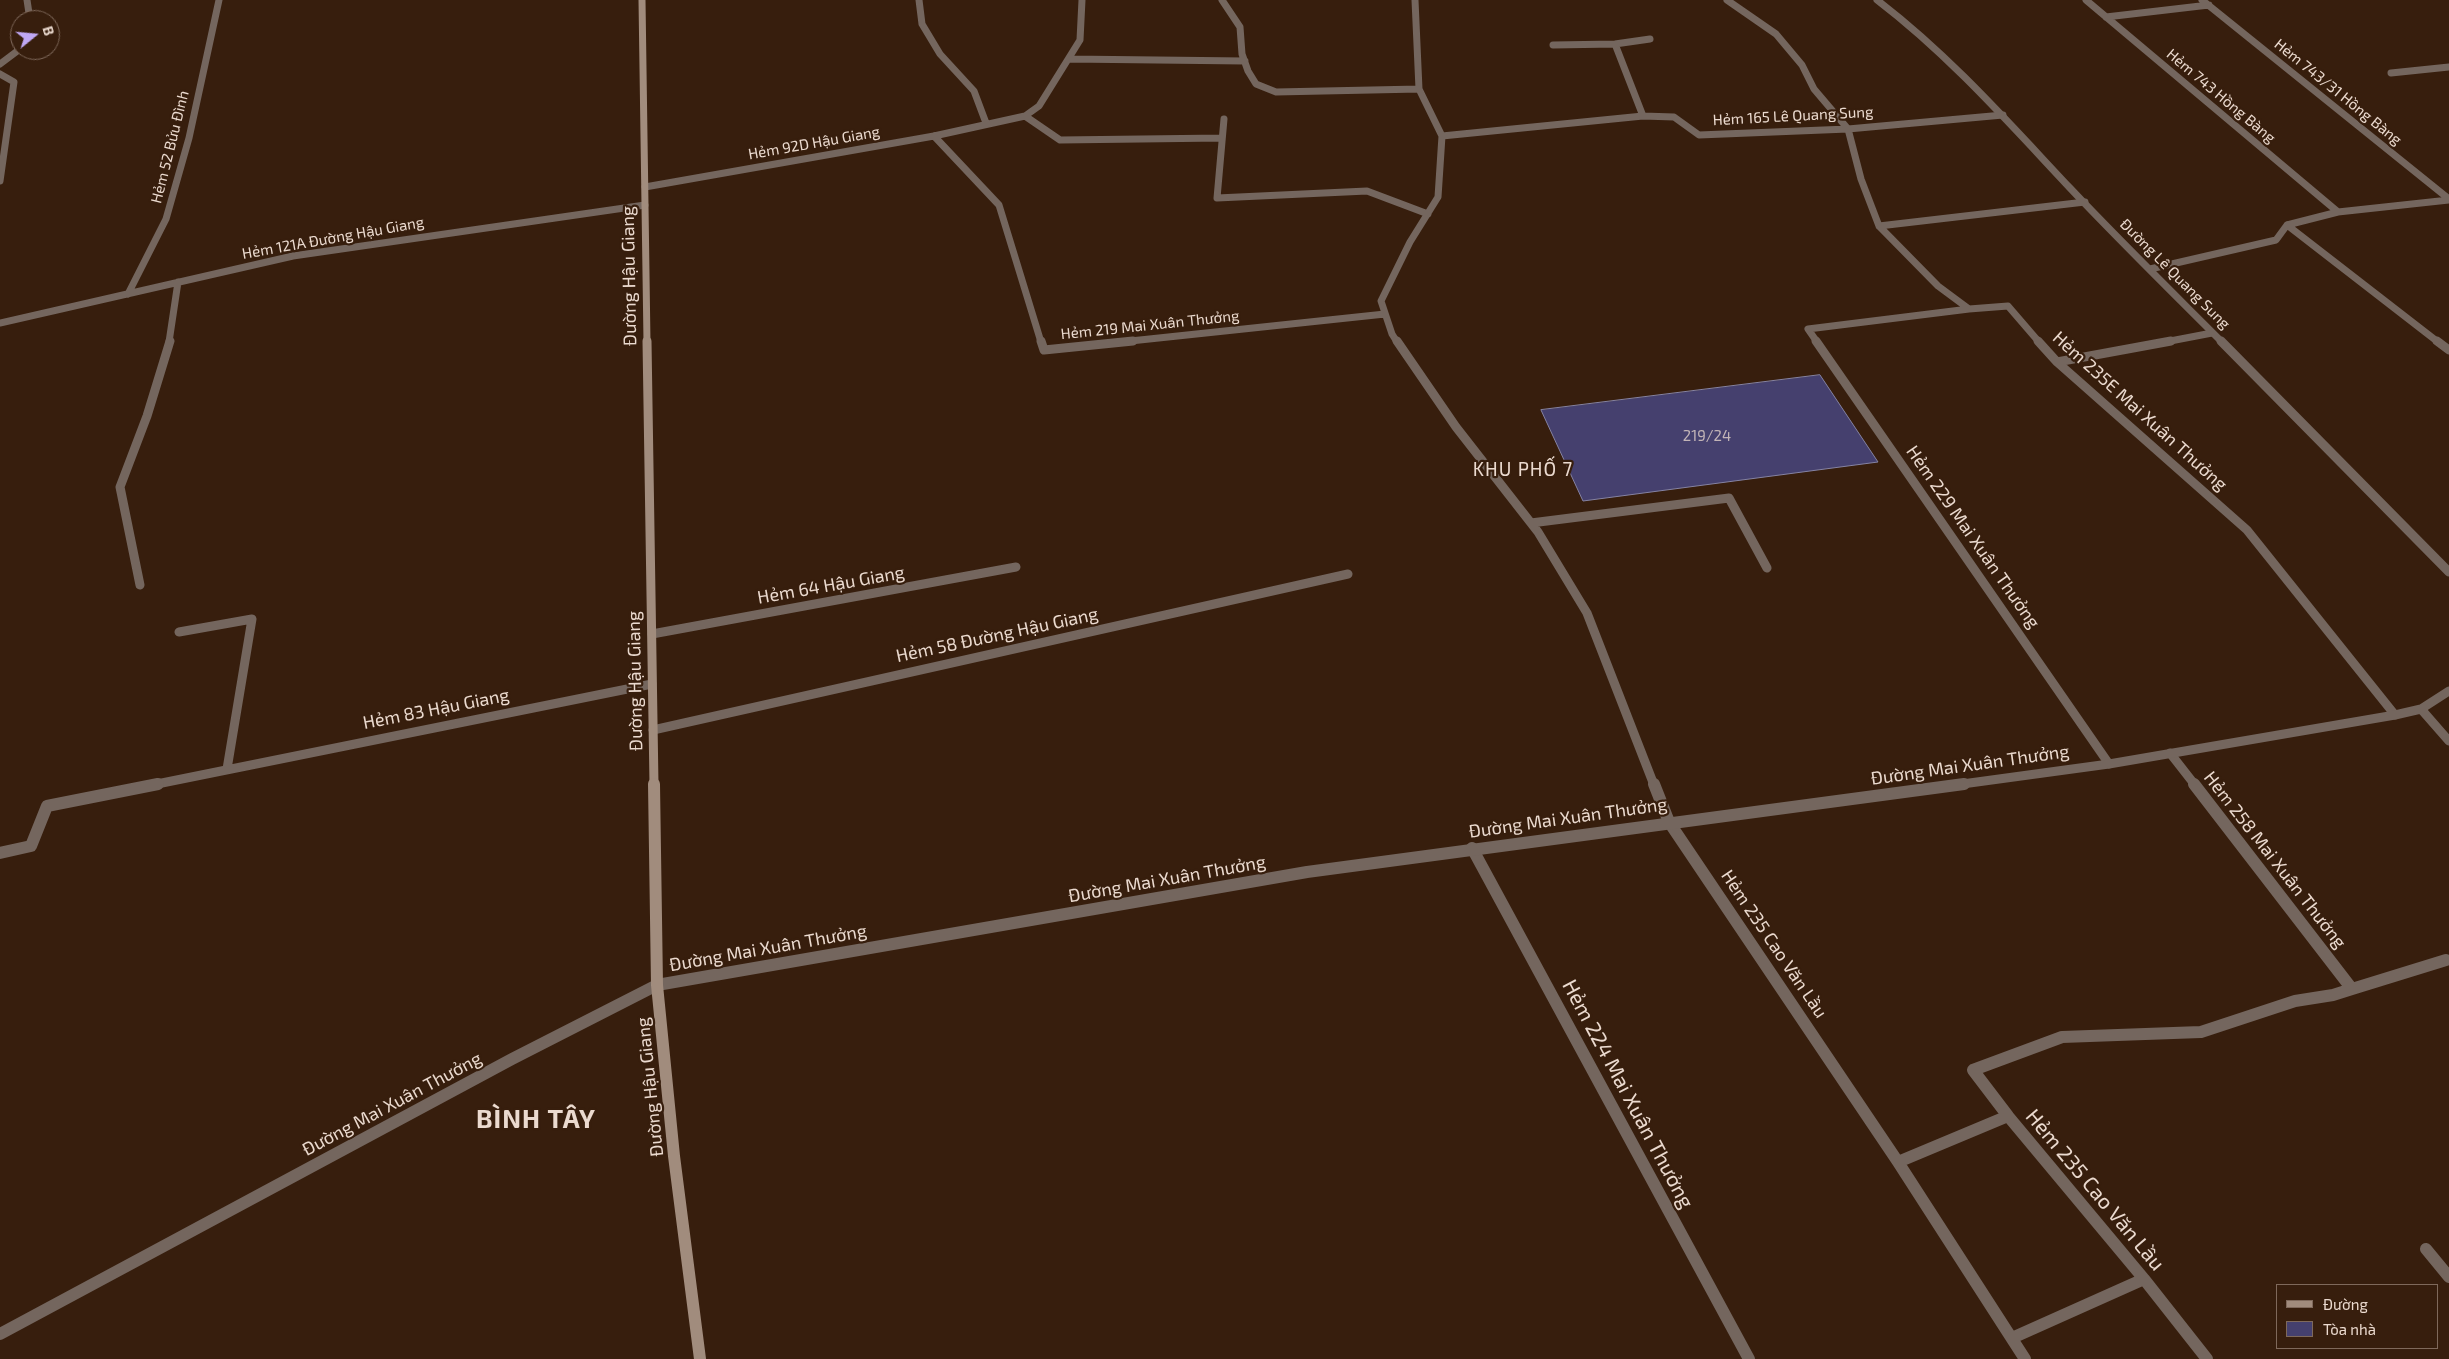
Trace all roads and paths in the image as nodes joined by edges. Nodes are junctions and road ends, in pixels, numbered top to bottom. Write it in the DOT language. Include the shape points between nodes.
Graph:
graph roads {
  1 [pos="219,0"];
  2 [pos="642,0"];
  3 [pos="919,0"];
  4 [pos="1082,0"];
  5 [pos="1222,0"];
  6 [pos="1415,0"];
  7 [pos="1727,0"];
  8 [pos="1877,0"];
  9 [pos="2086,0"];
  10 [pos="2202,0"];
  11 [pos="2209,6"];
  12 [pos="2106,17"];
  13 [pos="1650,40"];
  14 [pos="1615,44"];
  15 [pos="1553,45"];
  16 [pos="1068,59"];
  17 [pos="1245,61"];
  18 [pos="2449,68"];
  19 [pos="2391,73"];
  20 [pos="0,74"];
  21 [pos="1419,89"];
  22 [pos="2003,114"];
  23 [pos="1025,116"];
  24 [pos="1643,116"];
  25 [pos="1224,119"];
  26 [pos="986,123"];
  27 [pos="1848,129"];
  28 [pos="934,136"];
  29 [pos="1442,136"];
  30 [pos="1222,138"];
  31 [pos="0,181"];
  32 [pos="645,187"];
  33 [pos="2449,200"];
  34 [pos="2085,202"];
  35 [pos="645,205"];
  36 [pos="2338,212"];
  37 [pos="1428,214"];
  38 [pos="2286,225"];
  39 [pos="1879,226"];
  40 [pos="2150,270"];
  41 [pos="178,282"];
  42 [pos="128,294"];
  43 [pos="1969,309"];
  44 [pos="1385,314"];
  45 [pos="0,323"];
  46 [pos="2212,333"];
  47 [pos="2449,350"];
  48 [pos="2057,362"];
  49 [pos="1531,523"];
  50 [pos="1016,567"];
  51 [pos="1767,568"];
  52 [pos="2449,572"];
  53 [pos="1348,574"];
  54 [pos="140,584"];
  55 [pos="179,632"];
  56 [pos="652,634"];
  57 [pos="652,684"];
  58 [pos="2449,692"];
  59 [pos="2421,709"];
  60 [pos="2394,715"];
  61 [pos="653,730"];
  62 [pos="2449,741"];
  63 [pos="2170,753"];
  64 [pos="2109,764"];
  65 [pos="227,769"];
  66 [pos="1669,822"];
  67 [pos="1472,848"];
  68 [pos="0,853"];
  69 [pos="2446,960"];
  70 [pos="657,985"];
  71 [pos="2352,989"];
  72 [pos="2008,1116"];
  73 [pos="1898,1162"];
  74 [pos="2426,1249"];
  75 [pos="2449,1277"];
  76 [pos="2144,1279"];
  77 [pos="0,1334"];
  78 [pos="2012,1338"];
  79 [pos="700,1359"];
  80 [pos="1749,1359"];
  81 [pos="2024,1359"];
  82 [pos="2207,1359"];
  1 -- 42 [label="street, Hẻm 52 Bửu Đình" via="189,138 166,219"];
  2 -- 32 [label="main road, Đường Hậu Giang"];
  3 -- 26 [label="street" via="922,24 940,54 974,91"];
  4 -- 16 [label="street" via="1080,40"];
  5 -- 17 [label="street" via="1240,27"];
  6 -- 21 [label="street"];
  7 -- 27 [label="street" via="1776,34 1802,64 1814,89"];
  8 -- 22 [label="street, Đường Lê Quang Sung" via="1949,59"];
  9 -- 12 [label="street, Hẻm 743 Hồng Bàng"];
  10 -- 11 [label="street, Hẻm 743/31 Hồng Bàng"];
  11 -- 12 [label="street"];
  11 -- 33 [label="street, Hẻm 743/31 Hồng Bàng"];
  12 -- 36 [label="street, Hẻm 743 Hồng Bàng"];
  13 -- 14 [label="street"];
  14 -- 15 [label="street"];
  14 -- 24 [label="street"];
  16 -- 17 [label="street"];
  16 -- 23 [label="street" via="1039,106"];
  17 -- 21 [label="street" via="1256,84 1276,92"];
  18 -- 19 [label="street"];
  20 -- 31 [label="street" via="14,82"];
  21 -- 29 [label="street"];
  22 -- 27 [label="street, Hẻm 165 Lê Quang Sung"];
  22 -- 34 [label="street, Đường Lê Quang Sung"];
  23 -- 26 [label="street, Hẻm 92D Hậu Giang"];
  23 -- 30 [label="street" via="1060,140"];
  24 -- 27 [label="street, Hẻm 165 Lê Quang Sung" via="1674,117 1699,135"];
  24 -- 29 [label="street, Hẻm 165 Lê Quang Sung"];
  25 -- 30 [label="street"];
  26 -- 28 [label="street, Hẻm 92D Hậu Giang"];
  27 -- 39 [label="street" via="1861,179"];
  28 -- 32 [label="street, Hẻm 92D Hậu Giang"];
  28 -- 44 [label="street, Hẻm 219 Mai Xuân Thưởng" via="999,205 1044,350"];
  29 -- 37 [label="street" via="1438,197"];
  30 -- 37 [label="street" via="1217,198 1367,192"];
  32 -- 35 [label="main road, Đường Hậu Giang"];
  33 -- 36 [label="street"];
  34 -- 39 [label="street"];
  34 -- 40 [label="street, Đường Lê Quang Sung"];
  35 -- 41 [label="street, Hẻm 121A Đường Hậu Giang" via="293,256"];
  35 -- 56 [label="main road, Đường Hậu Giang"];
  36 -- 38 [label="street"];
  37 -- 44 [label="street" via="1410,242 1381,301"];
  38 -- 40 [label="street" via="2276,240"];
  38 -- 47 [label="street"];
  39 -- 43 [label="street" via="1938,286"];
  40 -- 46 [label="street, Đường Lê Quang Sung"];
  41 -- 42 [label="street, Hẻm 121A Đường Hậu Giang"];
  41 -- 54 [label="street" via="170,340 147,416 120,487"];
  42 -- 45 [label="street, Hẻm 121A Đường Hậu Giang"];
  43 -- 48 [label="street, Hẻm 235E Mai Xuân Thưởng" via="2008,306"];
  43 -- 64 [label="street, Hẻm 229 Mai Xuân Thưởng" via="1808,329"];
  44 -- 49 [label="street" via="1392,334 1456,427"];
  46 -- 48 [label="street"];
  46 -- 52 [label="street, Đường Lê Quang Sung"];
  48 -- 60 [label="street, Hẻm 235E Mai Xuân Thưởng" via="2248,530"];
  49 -- 51 [label="street" via="1729,498"];
  49 -- 66 [label="street" via="1587,613"];
  50 -- 56 [label="street, Hẻm 64 Hậu Giang"];
  53 -- 61 [label="street, Hẻm 58 Đường Hậu Giang"];
  55 -- 65 [label="street" via="252,619"];
  56 -- 57 [label="main road, Đường Hậu Giang"];
  57 -- 61 [label="main road, Đường Hậu Giang"];
  57 -- 65 [label="street, Hẻm 83 Hậu Giang"];
  58 -- 59 [label="street"];
  59 -- 60 [label="street, Đường Mai Xuân Thưởng"];
  59 -- 62 [label="street"];
  60 -- 63 [label="street, Đường Mai Xuân Thưởng"];
  61 -- 70 [label="main road, Đường Hậu Giang"];
  63 -- 64 [label="street, Đường Mai Xuân Thưởng"];
  63 -- 71 [label="street, Hẻm 258 Mai Xuân Thưởng"];
  64 -- 66 [label="street, Đường Mai Xuân Thưởng"];
  65 -- 68 [label="street, Hẻm 83 Hậu Giang" via="48,806 31,846"];
  66 -- 67 [label="street, Đường Mai Xuân Thưởng"];
  66 -- 73 [label="street, Hẻm 235 Cao Văn Lầu"];
  67 -- 70 [label="street, Đường Mai Xuân Thưởng" via="1298,874"];
  67 -- 80 [label="street, Hẻm 224 Mai Xuân Thưởng"];
  69 -- 71 [label="street"];
  70 -- 77 [label="street, Đường Mai Xuân Thưởng" via="512,1059"];
  70 -- 79 [label="main road, Đường Hậu Giang" via="674,1156"];
  71 -- 72 [label="street" via="2295,1001 2201,1032 2062,1036 1973,1070"];
  72 -- 73 [label="street, Hẻm 235 Cao Văn Lầu"];
  72 -- 76 [label="street, Hẻm 235 Cao Văn Lầu"];
  73 -- 78 [label="street, Hẻm 235 Cao Văn Lầu"];
  74 -- 75 [label="street"];
  76 -- 78 [label="street"];
  76 -- 82 [label="street, Hẻm 235 Cao Văn Lầu"];
  78 -- 81 [label="street, Hẻm 235 Cao Văn Lầu"];
}
